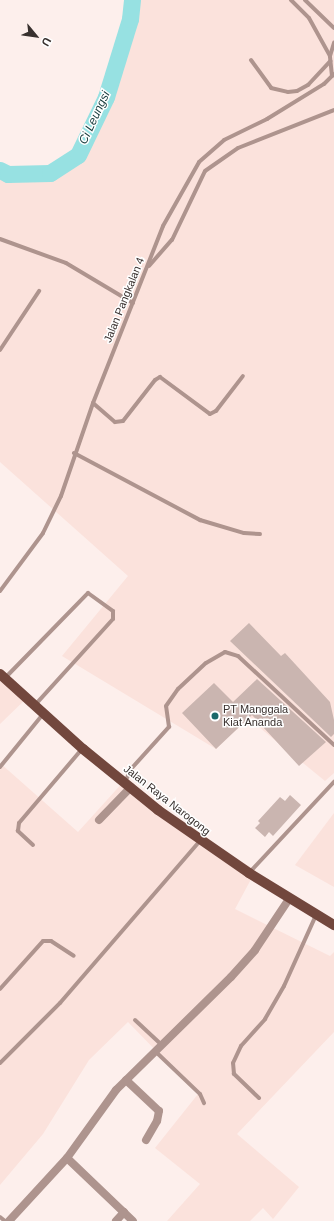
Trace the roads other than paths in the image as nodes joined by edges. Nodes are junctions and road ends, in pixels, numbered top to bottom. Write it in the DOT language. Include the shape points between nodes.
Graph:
graph roads {
  1 [pos="291,0"];
  2 [pos="306,0"];
  3 [pos="334,28"];
  4 [pos="334,42"];
  5 [pos="330,58"];
  6 [pos="251,60"];
  7 [pos="333,75"];
  8 [pos="334,110"];
  9 [pos="0,238"];
  10 [pos="146,270"];
  11 [pos="39,292"];
  12 [pos="133,303"];
  13 [pos="0,350"];
  14 [pos="243,376"];
  15 [pos="93,403"];
  16 [pos="74,453"];
  17 [pos="260,534"];
  18 [pos="0,591"];
  19 [pos="2,676"];
  20 [pos="35,705"];
  21 [pos="43,714"];
  22 [pos="334,745"];
  23 [pos="83,748"];
  24 [pos="0,768"];
  25 [pos="334,782"];
  26 [pos="128,784"];
  27 [pos="99,820"];
  28 [pos="200,841"];
  29 [pos="33,845"];
  30 [pos="249,873"];
  31 [pos="289,899"];
  32 [pos="316,915"];
  33 [pos="334,925"];
  34 [pos="74,956"];
  35 [pos="0,989"];
  36 [pos="135,1020"];
  37 [pos="163,1046"];
  38 [pos="156,1052"];
  39 [pos="0,1063"];
  40 [pos="126,1080"];
  41 [pos="259,1098"];
  42 [pos="204,1103"];
  43 [pos="146,1140"];
  44 [pos="67,1158"];
  45 [pos="124,1212"];
  46 [pos="0,1217"];
  47 [pos="5,1221"];
  48 [pos="9,1221"];
  49 [pos="116,1221"];
  50 [pos="133,1221"];
  1 -- 5 [label="lane" via="309,18"];
  2 -- 3 [label="lane"];
  4 -- 5 [label="lane"];
  5 -- 6 [label="lane" via="308,85 297,91 288,92 271,88"];
  5 -- 7 [label="lane"];
  7 -- 10 [label="lane, Jalan Pangkalan 4" via="267,120 224,140 199,162 163,226"];
  8 -- 10 [label="lane" via="238,148 206,171 172,240"];
  9 -- 12 [label="lane" via="66,263"];
  10 -- 12 [label="lane, Jalan Pangkalan 4"];
  11 -- 13 [label="lane"];
  12 -- 15 [label="lane, Jalan Pangkalan 4"];
  14 -- 15 [label="lane" via="216,411 210,414 160,377 123,421 115,422"];
  15 -- 16 [label="lane, Jalan Pangkalan 4"];
  16 -- 17 [label="lane" via="200,520 244,533"];
  16 -- 18 [label="lane, Jalan Pangkalan 4" via="61,496 43,533"];
  19 -- 20 [label="main road, Jalan Raya Narogong"];
  19 -- 20 [label="lane" via="88,593 113,611 113,619"];
  20 -- 21 [label="main road, Jalan Raya Narogong"];
  21 -- 23 [label="main road, Jalan Raya Narogong"];
  21 -- 24 [label="lane"];
  22 -- 26 [label="lane" via="238,656 225,652 206,663 178,689 166,706 169,727 131,769"];
  23 -- 26 [label="main road, Jalan Raya Narogong"];
  23 -- 29 [label="lane" via="19,823 18,831"];
  25 -- 30 [label="lane"];
  26 -- 27 [label="street"];
  26 -- 28 [label="main road, Jalan Raya Narogong"];
  28 -- 30 [label="main road, Jalan Raya Narogong"];
  28 -- 39 [label="lane" via="60,1003"];
  30 -- 31 [label="main road, Jalan Raya Narogong"];
  31 -- 32 [label="main road, Jalan Raya Narogong"];
  31 -- 37 [label="street" via="255,950"];
  32 -- 33 [label="main road, Jalan Raya Narogong"];
  32 -- 41 [label="lane" via="284,986 265,1019 241,1046 233,1063 234,1074"];
  34 -- 35 [label="lane" via="51,941 44,941"];
  36 -- 37 [label="lane"];
  37 -- 38 [label="street"];
  38 -- 40 [label="street"];
  38 -- 42 [label="lane" via="200,1094"];
  40 -- 43 [label="street" via="159,1112"];
  40 -- 44 [label="street"];
  44 -- 45 [label="street"];
  44 -- 48 [label="street"];
  45 -- 49 [label="street"];
  45 -- 50 [label="street"];
  46 -- 47 [label="lane"];
}
